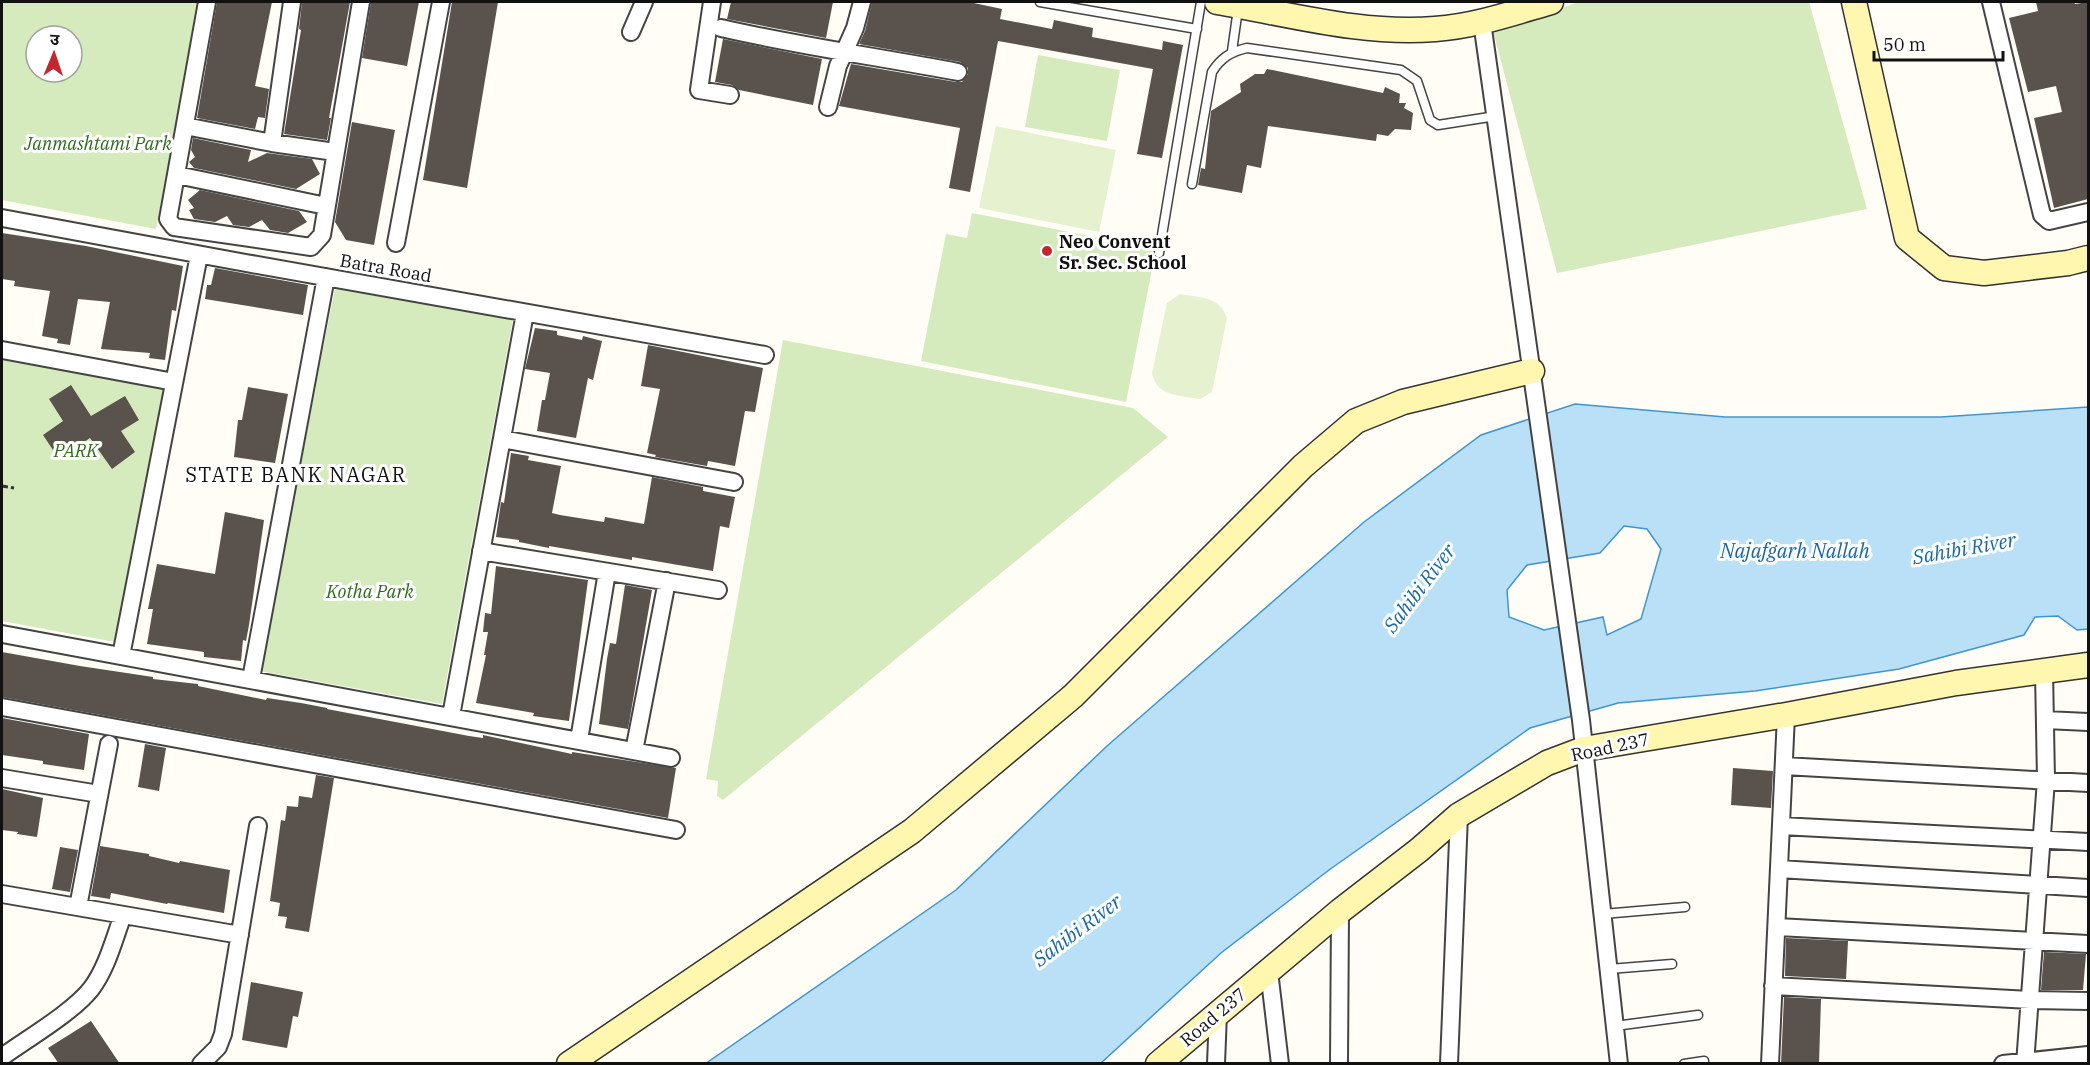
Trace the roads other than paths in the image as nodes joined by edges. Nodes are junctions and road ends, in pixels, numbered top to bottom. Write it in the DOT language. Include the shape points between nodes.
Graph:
graph roads {
  1 [pos="207,2"];
  2 [pos="292,2"];
  3 [pos="361,2"];
  4 [pos="441,2"];
  5 [pos="644,2"];
  6 [pos="712,2"];
  7 [pos="862,2"];
  8 [pos="1040,2"];
  9 [pos="1201,2"];
  10 [pos="1551,2"];
  11 [pos="1854,2"];
  12 [pos="1991,2"];
  13 [pos="1228,3"];
  14 [pos="1299,9"];
  15 [pos="1482,22"];
  16 [pos="721,28"];
  17 [pos="1197,29"];
  18 [pos="631,32"];
  19 [pos="845,50"];
  20 [pos="1232,51"];
  21 [pos="958,72"];
  22 [pos="730,95"];
  23 [pos="828,107"];
  24 [pos="1496,116"];
  25 [pos="185,126"];
  26 [pos="272,143"];
  27 [pos="335,152"];
  28 [pos="177,175"];
  29 [pos="1192,184"];
  30 [pos="326,206"];
  31 [pos="2088,212"];
  32 [pos="2,218"];
  33 [pos="396,243"];
  34 [pos="1158,253"];
  35 [pos="199,255"];
  36 [pos="2088,258"];
  37 [pos="326,277"];
  38 [pos="525,313"];
  39 [pos="2,350"];
  40 [pos="765,355"];
  41 [pos="1532,371"];
  42 [pos="174,382"];
  43 [pos="502,439"];
  44 [pos="734,482"];
  45 [pos="481,551"];
  46 [pos="607,572"];
  47 [pos="667,581"];
  48 [pos="718,590"];
  49 [pos="2,634"];
  50 [pos="121,656"];
  51 [pos="2088,665"];
  52 [pos="2044,671"];
  53 [pos="250,679"];
  54 [pos="2,708"];
  55 [pos="1786,715"];
  56 [pos="451,716"];
  57 [pos="2045,720"];
  58 [pos="2088,722"];
  59 [pos="579,740"];
  60 [pos="109,744"];
  61 [pos="1584,749"];
  62 [pos="634,751"];
  63 [pos="671,758"];
  64 [pos="1784,766"];
  65 [pos="2,778"];
  66 [pos="2046,780"];
  67 [pos="2088,783"];
  68 [pos="99,794"];
  69 [pos="1459,815"];
  70 [pos="258,826"];
  71 [pos="1781,826"];
  72 [pos="676,830"];
  73 [pos="2041,840"];
  74 [pos="2088,842"];
  75 [pos="1779,869"];
  76 [pos="2038,885"];
  77 [pos="2088,888"];
  78 [pos="2,894"];
  79 [pos="78,907"];
  80 [pos="1685,907"];
  81 [pos="1340,911"];
  82 [pos="1603,914"];
  83 [pos="123,915"];
  84 [pos="1776,927"];
  85 [pos="240,935"];
  86 [pos="2035,941"];
  87 [pos="2088,944"];
  88 [pos="1672,964"];
  89 [pos="1609,969"];
  90 [pos="1269,971"];
  91 [pos="1773,986"];
  92 [pos="2030,1000"];
  93 [pos="2088,1001"];
  94 [pos="1218,1013"];
  95 [pos="1698,1015"];
  96 [pos="1615,1026"];
  97 [pos="2088,1055"];
  98 [pos="2,1057"];
  99 [pos="1704,1062"];
  100 [pos="2025,1062"];
  101 [pos="201,1064"];
  102 [pos="569,1064"];
  103 [pos="1158,1064"];
  104 [pos="1216,1064"];
  105 [pos="1280,1064"];
  106 [pos="1339,1064"];
  107 [pos="1449,1064"];
  108 [pos="1619,1064"];
  109 [pos="1684,1064"];
  110 [pos="1770,1064"];
  111 [pos="2003,1064"];
  1 -- 25 [label="street"];
  2 -- 26 [label="street"];
  3 -- 27 [label="street"];
  4 -- 33 [label="street"];
  5 -- 18 [label="street"];
  6 -- 22 [label="street" via="699,90"];
  7 -- 19 [label="street"];
  8 -- 17 [label="lane"];
  9 -- 17 [label="lane"];
  10 -- 15 [label="street"];
  11 -- 36 [label="street" via="1907,238 1944,268 1984,273"];
  12 -- 31 [label="street" via="2042,215 2049,221"];
  13 -- 14 [label="street"];
  13 -- 20 [label="lane"];
  14 -- 15 [label="street" via="1367,29 1435,29"];
  15 -- 24 [label="street"];
  16 -- 19 [label="street"];
  17 -- 34 [label="lane"];
  19 -- 21 [label="street"];
  19 -- 23 [label="street"];
  20 -- 24 [label="lane" via="1247,48 1401,70 1417,81 1430,120 1438,125"];
  20 -- 29 [label="lane" via="1212,72"];
  24 -- 41 [label="street"];
  25 -- 26 [label="street"];
  25 -- 28 [label="street"];
  26 -- 27 [label="street"];
  27 -- 30 [label="street"];
  28 -- 30 [label="street"];
  28 -- 30 [label="street" via="168,219 174,226 311,247 322,235"];
  32 -- 35 [label="street, Batra Road"];
  35 -- 37 [label="street, Batra Road"];
  35 -- 42 [label="street"];
  37 -- 38 [label="street, Batra Road"];
  37 -- 53 [label="street"];
  38 -- 40 [label="street, Batra Road"];
  38 -- 43 [label="street"];
  39 -- 42 [label="street"];
  41 -- 61 [label="street"];
  41 -- 102 [label="street" via="1403,402 1356,421 1303,466 1073,696 912,831"];
  42 -- 50 [label="street"];
  43 -- 44 [label="street"];
  43 -- 45 [label="street"];
  45 -- 46 [label="street"];
  45 -- 56 [label="street"];
  46 -- 47 [label="street"];
  46 -- 59 [label="street"];
  47 -- 48 [label="street"];
  47 -- 62 [label="street"];
  49 -- 50 [label="street"];
  50 -- 53 [label="street"];
  51 -- 52 [label="street, Road 237"];
  52 -- 55 [label="street, Road 237" via="1956,682"];
  52 -- 57 [label="street"];
  53 -- 56 [label="street"];
  54 -- 72 [label="street"];
  55 -- 61 [label="street, Road 237"];
  55 -- 64 [label="street"];
  56 -- 59 [label="street"];
  57 -- 58 [label="street"];
  57 -- 66 [label="street"];
  59 -- 62 [label="street"];
  60 -- 68 [label="street"];
  61 -- 69 [label="street, Road 237" via="1547,763"];
  61 -- 82 [label="street"];
  62 -- 63 [label="street"];
  64 -- 66 [label="street"];
  64 -- 71 [label="street"];
  65 -- 68 [label="street"];
  66 -- 67 [label="street"];
  66 -- 73 [label="street"];
  68 -- 79 [label="street"];
  69 -- 81 [label="street, Road 237"];
  69 -- 107 [label="street"];
  70 -- 85 [label="street"];
  71 -- 73 [label="street"];
  71 -- 75 [label="street"];
  73 -- 74 [label="street"];
  73 -- 76 [label="street"];
  75 -- 76 [label="street"];
  75 -- 84 [label="street"];
  76 -- 77 [label="street"];
  76 -- 86 [label="street"];
  78 -- 79 [label="street"];
  79 -- 83 [label="street"];
  80 -- 82 [label="lane"];
  81 -- 90 [label="street, Road 237"];
  81 -- 106 [label="street"];
  82 -- 89 [label="street"];
  83 -- 85 [label="street"];
  83 -- 98 [label="street" via="92,988 75,1005"];
  84 -- 86 [label="street"];
  84 -- 91 [label="street"];
  85 -- 101 [label="street" via="224,1034 218,1047"];
  86 -- 87 [label="street"];
  86 -- 92 [label="street"];
  88 -- 89 [label="lane"];
  89 -- 96 [label="street"];
  90 -- 94 [label="street, Road 237"];
  90 -- 105 [label="street"];
  91 -- 92 [label="street"];
  91 -- 110 [label="street"];
  92 -- 93 [label="street"];
  92 -- 100 [label="street"];
  94 -- 103 [label="street, Road 237"];
  94 -- 104 [label="street"];
  95 -- 96 [label="lane"];
  96 -- 108 [label="street"];
  97 -- 100 [label="street"];
  99 -- 109 [label="lane"];
  100 -- 111 [label="street"];
}
